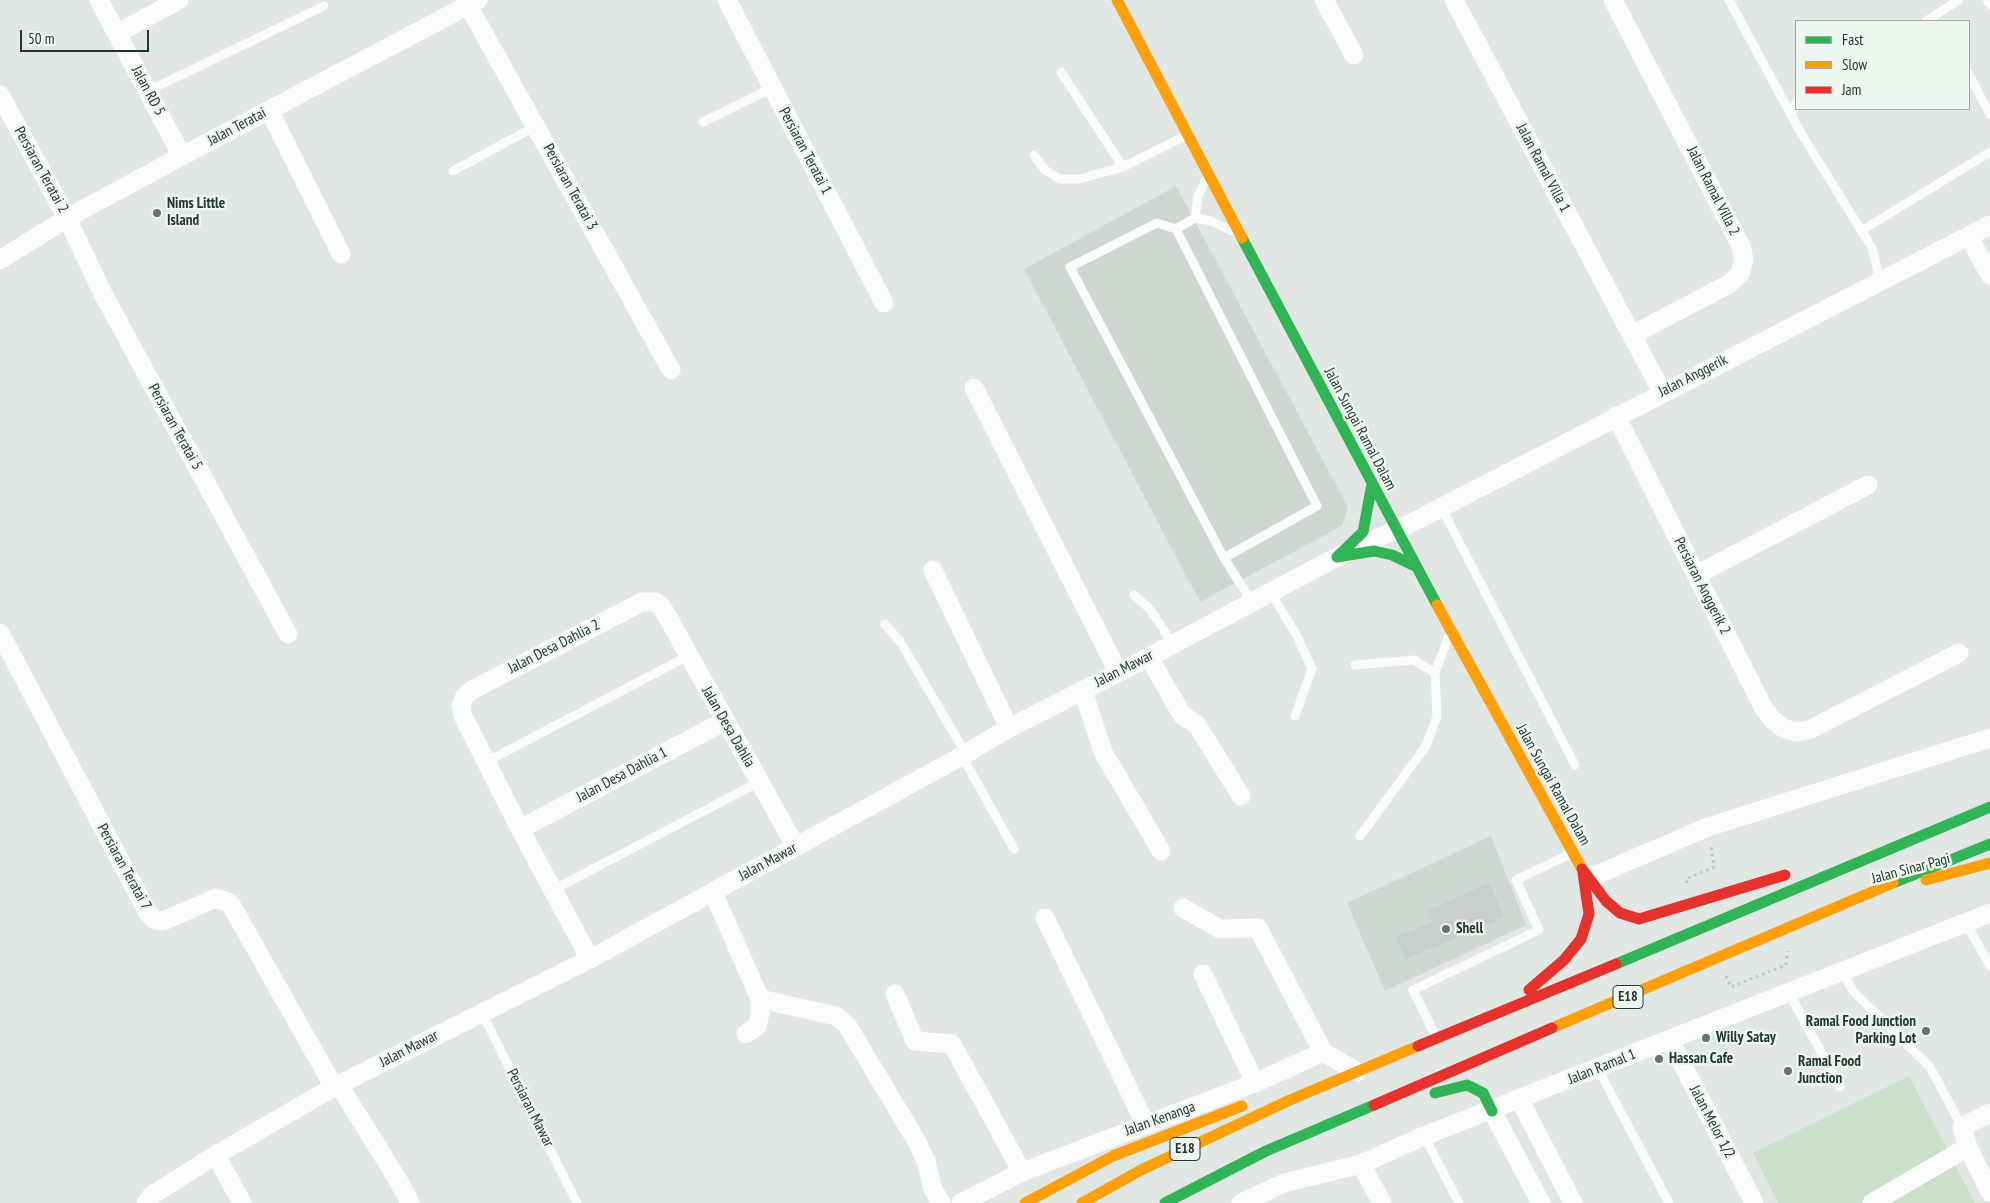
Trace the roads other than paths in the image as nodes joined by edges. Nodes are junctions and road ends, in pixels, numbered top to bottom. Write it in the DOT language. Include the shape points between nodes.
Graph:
graph roads {
  1 [pos="99,0"];
  2 [pos="179,0"];
  3 [pos="727,0"];
  4 [pos="1117,0"];
  5 [pos="1324,0"];
  6 [pos="1454,0"];
  7 [pos="1614,0"];
  8 [pos="1729,0"];
  9 [pos="1959,0"];
  10 [pos="1987,0"];
  11 [pos="475,1"];
  12 [pos="1990,5"];
  13 [pos="324,6"];
  14 [pos="1939,18"];
  15 [pos="118,33"];
  16 [pos="1354,55"];
  17 [pos="1061,72"];
  18 [pos="1970,76"];
  19 [pos="772,88"];
  20 [pos="148,91"];
  21 [pos="0,95"];
  22 [pos="1795,105"];
  23 [pos="269,110"];
  24 [pos="1791,115"];
  25 [pos="1990,115"];
  26 [pos="703,122"];
  27 [pos="536,126"];
  28 [pos="1188,135"];
  29 [pos="1990,152"];
  30 [pos="1034,155"];
  31 [pos="182,156"];
  32 [pos="1123,167"];
  33 [pos="453,172"];
  34 [pos="1209,175"];
  35 [pos="67,218"];
  36 [pos="1195,218"];
  37 [pos="1990,225"];
  38 [pos="1176,229"];
  39 [pos="1861,231"];
  40 [pos="1969,236"];
  41 [pos="1242,237"];
  42 [pos="341,254"];
  43 [pos="0,260"];
  44 [pos="1990,275"];
  45 [pos="1880,281"];
  46 [pos="884,303"];
  47 [pos="1632,335"];
  48 [pos="671,370"];
  49 [pos="974,388"];
  50 [pos="1662,392"];
  51 [pos="1616,416"];
  52 [pos="1372,484"];
  53 [pos="1868,485"];
  54 [pos="1442,507"];
  55 [pos="1396,530"];
  56 [pos="1336,557"];
  57 [pos="1224,558"];
  58 [pos="1415,566"];
  59 [pos="933,570"];
  60 [pos="1696,575"];
  61 [pos="1271,592"];
  62 [pos="1134,595"];
  63 [pos="1252,602"];
  64 [pos="662,607"];
  65 [pos="885,624"];
  66 [pos="1451,630"];
  67 [pos="0,633"];
  68 [pos="288,634"];
  69 [pos="1173,644"];
  70 [pos="1959,653"];
  71 [pos="688,656"];
  72 [pos="1149,657"];
  73 [pos="1355,665"];
  74 [pos="1118,672"];
  75 [pos="1435,673"];
  76 [pos="1083,691"];
  77 [pos="1295,716"];
  78 [pos="725,721"];
  79 [pos="1009,728"];
  80 [pos="1990,738"];
  81 [pos="964,755"];
  82 [pos="486,762"];
  83 [pos="1575,764"];
  84 [pos="759,782"];
  85 [pos="1241,796"];
  86 [pos="1990,807"];
  87 [pos="1958,820"];
  88 [pos="520,829"];
  89 [pos="1360,836"];
  90 [pos="1990,844"];
  91 [pos="796,847"];
  92 [pos="1014,849"];
  93 [pos="1161,851"];
  94 [pos="1573,853"];
  95 [pos="1836,859"];
  96 [pos="1990,863"];
  97 [pos="1798,870"];
  98 [pos="1585,873"];
  99 [pos="553,890"];
  100 [pos="713,892"];
  101 [pos="1840,904"];
  102 [pos="1183,908"];
  103 [pos="1990,913"];
  104 [pos="1046,918"];
  105 [pos="1966,923"];
  106 [pos="590,959"];
  107 [pos="1990,966"];
  108 [pos="1842,972"];
  109 [pos="1204,974"];
  110 [pos="1642,991"];
  111 [pos="1789,993"];
  112 [pos="895,994"];
  113 [pos="760,999"];
  114 [pos="1511,1006"];
  115 [pos="482,1013"];
  116 [pos="746,1034"];
  117 [pos="1436,1038"];
  118 [pos="1670,1040"];
  119 [pos="1550,1042"];
  120 [pos="1323,1052"];
  121 [pos="1598,1069"];
  122 [pos="1357,1072"];
  123 [pos="1490,1082"];
  124 [pos="1255,1083"];
  125 [pos="336,1086"];
  126 [pos="1840,1088"];
  127 [pos="1290,1100"];
  128 [pos="1520,1100"];
  129 [pos="1497,1109"];
  130 [pos="1990,1113"];
  131 [pos="1146,1125"];
  132 [pos="1962,1127"];
  133 [pos="1424,1136"];
  134 [pos="1968,1147"];
  135 [pos="1266,1151"];
  136 [pos="216,1155"];
  137 [pos="1361,1164"];
  138 [pos="1022,1172"];
  139 [pos="1990,1192"];
  140 [pos="1025,1202"];
  141 [pos="146,1203"];
  142 [pos="242,1203"];
  143 [pos="410,1203"];
  144 [pos="577,1203"];
  145 [pos="941,1203"];
  146 [pos="961,1203"];
  147 [pos="1082,1203"];
  148 [pos="1165,1203"];
  149 [pos="1241,1203"];
  150 [pos="1382,1203"];
  151 [pos="1459,1203"];
  152 [pos="1541,1203"];
  153 [pos="1573,1203"];
  154 [pos="1669,1203"];
  155 [pos="1754,1203"];
  156 [pos="1872,1203"];
  1 -- 15 [label="street, Jalan RD 5"];
  2 -- 15 [label="street"];
  3 -- 19 [label="street, Persiaran Teratai 1"];
  4 -- 28 [label="main road, Jalan Sungai Ramal Dalam"];
  5 -- 16 [label="street"];
  6 -- 47 [label="street, Jalan Ramal Villa 1"];
  7 -- 47 [label="street, Jalan Ramal Villa 2" via="1741,246 1744,259 1740,274 1730,284"];
  8 -- 24 [label="lane"];
  9 -- 14 [label="lane"];
  10 -- 12 [label="lane"];
  11 -- 23 [label="street, Jalan Teratai"];
  11 -- 27 [label="street, Persiaran Teratai 3"];
  13 -- 20 [label="lane"];
  15 -- 20 [label="street, Jalan RD 5"];
  17 -- 32 [label="lane"];
  18 -- 25 [label="lane"];
  19 -- 26 [label="lane"];
  19 -- 46 [label="street, Persiaran Teratai 1"];
  20 -- 31 [label="street, Jalan RD 5"];
  21 -- 35 [label="street, Persiaran Teratai 2"];
  22 -- 24 [label="lane"];
  23 -- 31 [label="street, Jalan Teratai"];
  23 -- 42 [label="street"];
  24 -- 39 [label="lane"];
  27 -- 33 [label="lane"];
  27 -- 48 [label="street, Persiaran Teratai 3"];
  28 -- 32 [label="lane"];
  28 -- 34 [label="main road, Jalan Sungai Ramal Dalam"];
  29 -- 39 [label="lane"];
  30 -- 32 [label="lane" via="1045,170 1060,179 1078,179"];
  31 -- 35 [label="street, Jalan Teratai"];
  34 -- 36 [label="lane" via="1198,196"];
  34 -- 41 [label="main road, Jalan Sungai Ramal Dalam"];
  35 -- 43 [label="street, Jalan Teratai"];
  35 -- 68 [label="street, Persiaran Teratai 5" via="102,292"];
  36 -- 38 [label="lane"];
  36 -- 41 [label="lane" via="1211,221"];
  37 -- 40 [label="street, Jalan Anggerik"];
  38 -- 57 [label="lane" via="1317,506"];
  38 -- 57 [label="lane" via="1157,223 1070,267"];
  39 -- 45 [label="lane" via="1872,248"];
  40 -- 44 [label="street"];
  40 -- 45 [label="street, Jalan Anggerik"];
  41 -- 52 [label="main road, Jalan Sungai Ramal Dalam"];
  45 -- 50 [label="street, Jalan Anggerik"];
  47 -- 50 [label="street, Jalan Ramal Villa 1"];
  49 -- 74 [label="street"];
  50 -- 51 [label="street, Jalan Anggerik"];
  51 -- 54 [label="street, Jalan Anggerik"];
  51 -- 60 [label="street, Persiaran Anggerik 2"];
  52 -- 55 [label="main road, Jalan Sungai Ramal Dalam"];
  52 -- 56 [label="main road" via="1363,532"];
  53 -- 60 [label="street"];
  54 -- 55 [label="street, Jalan Anggerik"];
  54 -- 83 [label="lane"];
  55 -- 56 [label="street, Jalan Mawar"];
  55 -- 58 [label="main road, Jalan Sungai Ramal Dalam"];
  56 -- 58 [label="main road" via="1374,551"];
  56 -- 61 [label="street, Jalan Mawar"];
  57 -- 63 [label="lane"];
  58 -- 66 [label="main road, Jalan Sungai Ramal Dalam"];
  59 -- 79 [label="street"];
  60 -- 70 [label="street, Persiaran Anggerik 2" via="1772,719 1783,728 1796,732 1808,730"];
  61 -- 63 [label="street, Jalan Mawar"];
  61 -- 77 [label="lane" via="1312,668"];
  62 -- 69 [label="lane" via="1150,609"];
  63 -- 69 [label="street, Jalan Mawar"];
  64 -- 71 [label="street, Jalan Desa Dahlia"];
  64 -- 82 [label="street, Jalan Desa Dahlia 2" via="650,600 642,602 465,696 461,705 463,716"];
  65 -- 81 [label="lane" via="901,644"];
  66 -- 75 [label="lane"];
  66 -- 94 [label="main road, Jalan Sungai Ramal Dalam"];
  67 -- 125 [label="street, Persiaran Teratai 7" via="148,912 155,920 163,921 216,898 230,903"];
  69 -- 72 [label="street, Jalan Mawar"];
  71 -- 78 [label="street, Jalan Desa Dahlia"];
  71 -- 82 [label="lane"];
  72 -- 74 [label="street, Jalan Mawar"];
  72 -- 85 [label="street" via="1182,715 1197,725"];
  73 -- 75 [label="lane" via="1414,660"];
  74 -- 76 [label="street, Jalan Mawar"];
  75 -- 89 [label="lane" via="1436,716 1426,746"];
  76 -- 79 [label="street, Jalan Mawar"];
  76 -- 93 [label="street" via="1104,752"];
  78 -- 84 [label="street, Jalan Desa Dahlia"];
  78 -- 88 [label="street, Jalan Desa Dahlia 1"];
  79 -- 81 [label="street, Jalan Mawar"];
  80 -- 98 [label="street" via="1708,827"];
  81 -- 91 [label="street, Jalan Mawar"];
  81 -- 92 [label="lane"];
  82 -- 88 [label="street"];
  84 -- 91 [label="street, Jalan Desa Dahlia"];
  84 -- 99 [label="lane"];
  86 -- 87 [label="main road, E18"];
  87 -- 95 [label="main road"];
  87 -- 114 [label="main road, E18"];
  88 -- 99 [label="street"];
  90 -- 101 [label="main road, E18"];
  91 -- 100 [label="street, Jalan Mawar"];
  94 -- 98 [label="main road, Jalan Sungai Ramal Dalam"];
  94 -- 117 [label="lane" via="1516,880 1539,930 1413,990"];
  96 -- 101 [label="main road, Jalan Sinar Pagi"];
  97 -- 98 [label="main road" via="1657,915 1638,918 1620,913 1606,901"];
  98 -- 114 [label="main road" via="1589,914 1581,939 1564,960"];
  99 -- 106 [label="street"];
  100 -- 106 [label="street, Jalan Mawar"];
  100 -- 113 [label="street"];
  101 -- 110 [label="main road, E18"];
  102 -- 120 [label="street" via="1220,929 1258,928"];
  103 -- 105 [label="street, Jalan Ramal 1"];
  104 -- 131 [label="street"];
  105 -- 107 [label="lane"];
  105 -- 108 [label="street, Jalan Ramal 1"];
  106 -- 115 [label="street, Jalan Mawar"];
  108 -- 111 [label="street, Jalan Ramal 1"];
  108 -- 132 [label="lane" via="1853,991 1930,1067"];
  109 -- 124 [label="street"];
  110 -- 119 [label="main road"];
  110 -- 135 [label="main road, E18"];
  111 -- 118 [label="street, Jalan Ramal 1"];
  111 -- 126 [label="lane"];
  112 -- 138 [label="street" via="915,1041 952,1044"];
  113 -- 116 [label="street" via="757,1026"];
  113 -- 145 [label="street" via="836,1016 847,1025 916,1140"];
  114 -- 117 [label="main road, E18"];
  115 -- 125 [label="street, Jalan Mawar"];
  115 -- 144 [label="lane, Persiaran Mawar"];
  117 -- 122 [label="main road, E18"];
  118 -- 121 [label="street, Jalan Ramal 1"];
  118 -- 155 [label="street, Jalan Melor 1/2"];
  120 -- 122 [label="street"];
  120 -- 124 [label="street, Jalan Kenanga"];
  121 -- 128 [label="street, Jalan Ramal 1"];
  121 -- 154 [label="lane"];
  122 -- 127 [label="main road, E18"];
  123 -- 129 [label="main road"];
  124 -- 131 [label="street, Jalan Kenanga"];
  125 -- 136 [label="street, Jalan Mawar"];
  125 -- 143 [label="street"];
  127 -- 140 [label="main road, E18" via="1266,1099 1202,1120 1113,1156"];
  127 -- 147 [label="main road, E18" via="1141,1170"];
  128 -- 129 [label="street, Jalan Ramal 1"];
  128 -- 153 [label="street"];
  129 -- 133 [label="street, Jalan Ramal 1"];
  129 -- 135 [label="main road" via="1483,1093 1467,1085"];
  129 -- 152 [label="street"];
  130 -- 132 [label="street"];
  131 -- 138 [label="street, Jalan Kenanga"];
  132 -- 134 [label="street"];
  133 -- 137 [label="street, Jalan Ramal 1"];
  133 -- 151 [label="lane"];
  134 -- 139 [label="street"];
  134 -- 156 [label="street"];
  135 -- 148 [label="main road, E18"];
  136 -- 141 [label="street, Jalan Mawar" via="152,1195"];
  136 -- 142 [label="street"];
  137 -- 149 [label="street, Jalan Ramal 1" via="1284,1182"];
  137 -- 150 [label="street"];
  138 -- 146 [label="street, Jalan Kenanga"];
}
